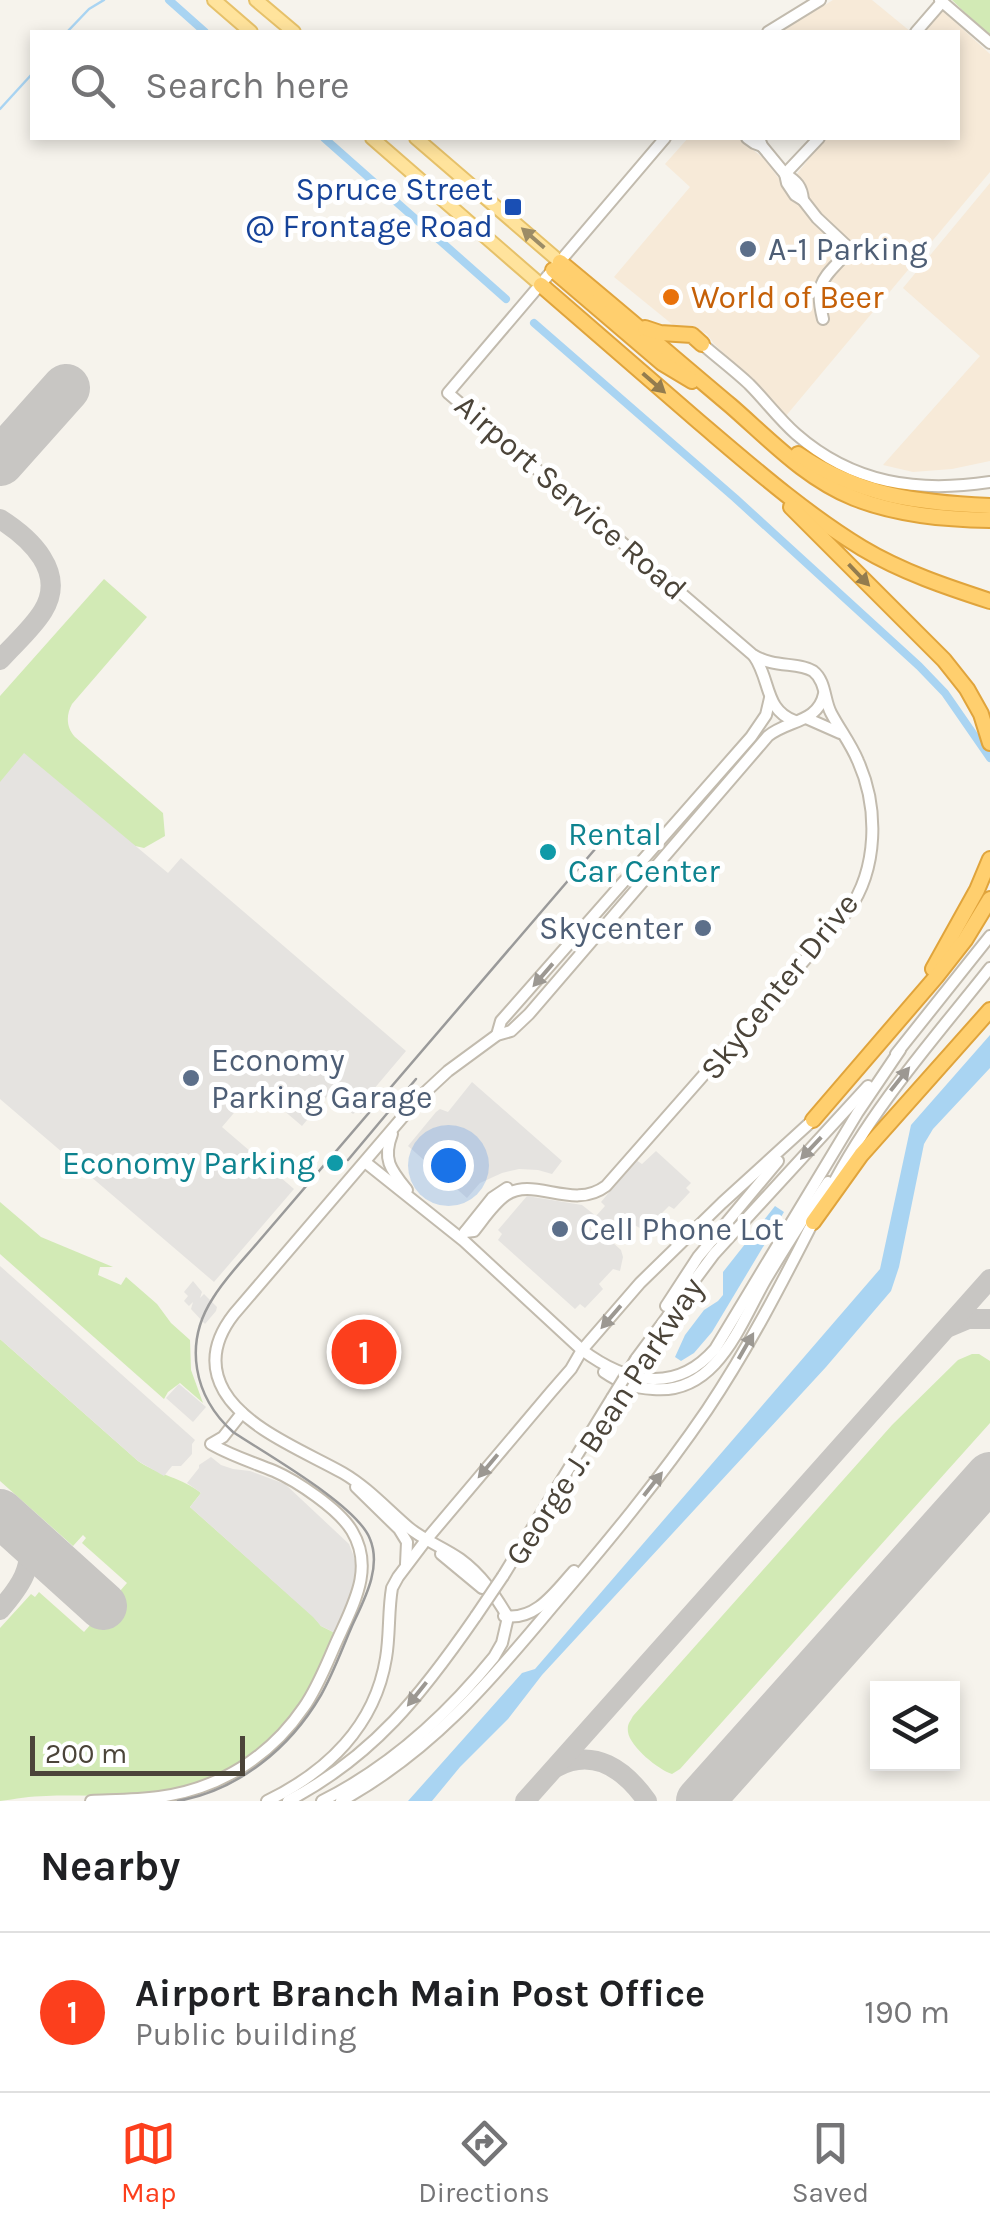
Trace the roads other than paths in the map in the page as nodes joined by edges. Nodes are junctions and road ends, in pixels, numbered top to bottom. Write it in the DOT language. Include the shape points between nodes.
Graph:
graph roads {
  1 [pos="214,0"];
  2 [pos="256,0"];
  3 [pos="820,0"];
  4 [pos="941,1"];
  5 [pos="249,30"];
  6 [pos="292,30"];
  7 [pos="771,30"];
  8 [pos="918,30"];
  9 [pos="990,43"];
  10 [pos="374,140"];
  11 [pos="418,140"];
  12 [pos="663,140"];
  13 [pos="817,140"];
  14 [pos="761,142"];
  15 [pos="784,174"];
  16 [pos="557,266"];
  17 [pos="541,284"];
  18 [pos="823,319"];
  19 [pos="635,324"];
  20 [pos="702,344"];
  21 [pos="684,366"];
  22 [pos="719,396"];
  23 [pos="736,411"];
  24 [pos="740,457"];
  25 [pos="990,482"];
  26 [pos="990,506"];
  27 [pos="990,520"];
  28 [pos="990,602"];
  29 [pos="753,655"];
  30 [pos="794,666"];
  31 [pos="824,694"];
  32 [pos="770,697"];
  33 [pos="801,719"];
  34 [pos="841,734"];
  35 [pos="990,743"];
  36 [pos="990,859"];
  37 [pos="990,900"];
  38 [pos="990,936"];
  39 [pos="990,968"];
  40 [pos="990,1010"];
  41 [pos="889,1032"];
  42 [pos="497,1036"];
  43 [pos="900,1050"];
  44 [pos="813,1120"];
  45 [pos="396,1125"];
  46 [pos="861,1134"];
  47 [pos="365,1162"];
  48 [pos="422,1205"];
  49 [pos="813,1222"];
  50 [pos="462,1235"];
  51 [pos="582,1350"];
  52 [pos="636,1359"];
  53 [pos="242,1413"];
  54 [pos="346,1475"];
  55 [pos="630,1514"];
  56 [pos="426,1540"];
  57 [pos="405,1566"];
  58 [pos="508,1617"];
  59 [pos="91,1801"];
  60 [pos="267,1801"];
  61 [pos="288,1801"];
  62 [pos="322,1801"];
  63 [pos="341,1801"];
  1 -- 5 [label="main road"];
  2 -- 6 [label="main road"];
  3 -- 7 [label="street"];
  4 -- 8 [label="street"];
  4 -- 9 [label="street"];
  10 -- 17 [label="main road"];
  16 -- 11 [label="main road, one-way"];
  12 -- 16 [label="street"];
  13 -- 15 [label="street"];
  14 -- 15 [label="street"];
  15 -- 18 [label="street" via="850,249 820,285"];
  16 -- 17 [label="street"];
  16 -- 19 [label="highway"];
  16 -- 22 [label="highway" via="662,363"];
  17 -- 24 [label="highway, one-way"];
  17 -- 29 [label="street, Airport Service Road" via="448,393"];
  19 -- 20 [label="highway" via="692,335"];
  19 -- 21 [label="highway"];
  20 -- 21 [label="highway" via="684,343"];
  20 -- 25 [label="street" via="794,433 841,466 917,486"];
  21 -- 22 [label="highway"];
  22 -- 23 [label="highway"];
  23 -- 26 [label="highway" via="810,462 876,492"];
  23 -- 27 [label="highway" via="809,473 855,498 916,515"];
  24 -- 28 [label="highway" via="865,550"];
  24 -- 35 [label="highway, one-way" via="944,660 968,689"];
  29 -- 30 [label="street, Airport Service Road"];
  29 -- 32 [label="street, Airport Service Road"];
  30 -- 31 [label="street" via="818,676"];
  30 -- 32 [label="street" via="778,674"];
  31 -- 33 [label="street" via="818,710"];
  31 -- 34 [label="street, SkyCenter Drive"];
  32 -- 33 [label="street" via="778,712"];
  32 -- 42 [label="street, one-way" via="752,737 501,1021"];
  33 -- 34 [label="street"];
  33 -- 42 [label="street" via="768,736 529,1014"];
  34 -- 50 [label="street, SkyCenter Drive" via="864,775 872,812 870,855 854,902 609,1183 584,1196 510,1187"];
  36 -- 41 [label="highway" via="946,948"];
  37 -- 41 [label="highway" via="966,940"];
  38 -- 43 [label="street, George J. Bean Parkway"];
  46 -- 39 [label="street, George J. Bean Parkway, one-way"];
  40 -- 49 [label="highway" via="871,1144"];
  41 -- 44 [label="highway"];
  42 -- 45 [label="street" via="440,1078"];
  43 -- 51 [label="street" via="704,1361 675,1376 646,1379 616,1372"];
  43 -- 52 [label="street, George J. Bean Parkway, one-way" via="714,1254"];
  44 -- 51 [label="street, one-way" via="648,1275"];
  44 -- 52 [label="street" via="698,1258"];
  45 -- 47 [label="street"];
  45 -- 48 [label="street" via="388,1162"];
  46 -- 49 [label="street, George J. Bean Parkway"];
  46 -- 51 [label="street" via="709,1371 667,1391 639,1388 617,1381"];
  47 -- 48 [label="street"];
  47 -- 53 [label="street" via="224,1326 217,1376"];
  48 -- 50 [label="street"];
  55 -- 49 [label="street, George J. Bean Parkway, one-way" via="724,1383"];
  50 -- 51 [label="street"];
  51 -- 56 [label="street, one-way"];
  52 -- 61 [label="street, George J. Bean Parkway, one-way, bridge" via="449,1655 389,1728 341,1770"];
  53 -- 54 [label="street"];
  53 -- 59 [label="street" via="211,1444 277,1472 343,1519 360,1553 357,1596 310,1696 266,1751 190,1790"];
  54 -- 56 [label="street"];
  54 -- 57 [label="street" via="408,1542"];
  55 -- 58 [label="street" via="542,1605"];
  55 -- 63 [label="street, George J. Bean Parkway" via="442,1729 392,1771"];
  56 -- 57 [label="street"];
  56 -- 58 [label="street"];
  57 -- 60 [label="street" via="392,1588 387,1655 366,1718 316,1772"];
  58 -- 62 [label="street" via="494,1657 424,1731"];
}
